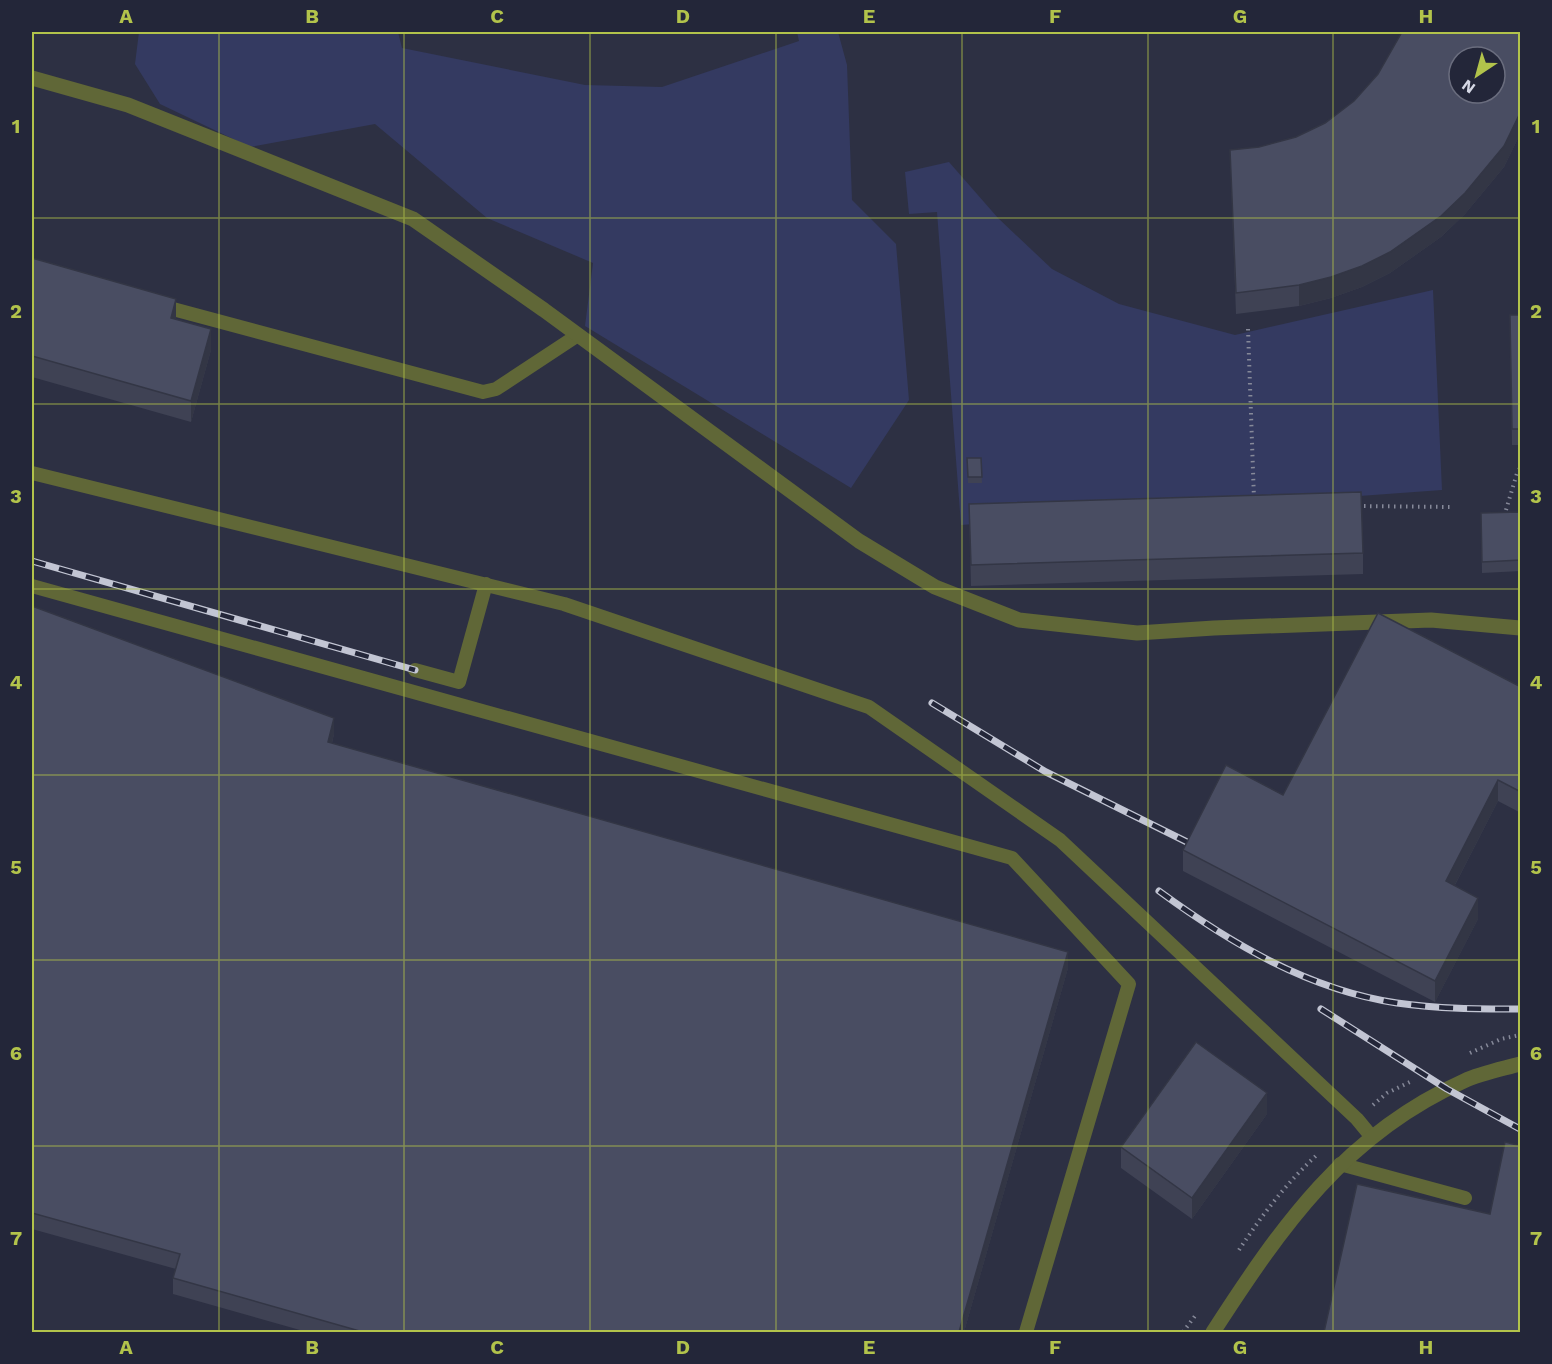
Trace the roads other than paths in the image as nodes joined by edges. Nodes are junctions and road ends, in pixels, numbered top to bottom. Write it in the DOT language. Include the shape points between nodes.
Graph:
graph roads {
  1 [pos="32,78"];
  2 [pos="147,302"];
  3 [pos="579,335"];
  4 [pos="32,473"];
  5 [pos="486,584"];
  6 [pos="32,586"];
  7 [pos="1521,628"];
  8 [pos="415,670"];
  9 [pos="1521,1064"];
  10 [pos="1371,1136"];
  11 [pos="1340,1164"];
  12 [pos="1465,1198"];
  13 [pos="1026,1332"];
  14 [pos="1213,1332"];
  1 -- 3 [label="street" via="128,105 413,219"];
  2 -- 3 [label="lane" via="483,392 496,389"];
  3 -- 7 [label="street" via="859,541 935,587 1019,620 1137,633 1431,620"];
  4 -- 5 [label="lane"];
  5 -- 8 [label="lane" via="459,682"];
  5 -- 10 [label="lane" via="564,604 869,707 1060,840"];
  6 -- 13 [label="lane" via="1012,858 1129,984"];
  9 -- 10 [label="street" via="1466,1080"];
  10 -- 11 [label="street"];
  11 -- 12 [label="lane"];
  11 -- 14 [label="street" via="1280,1234"];
}
